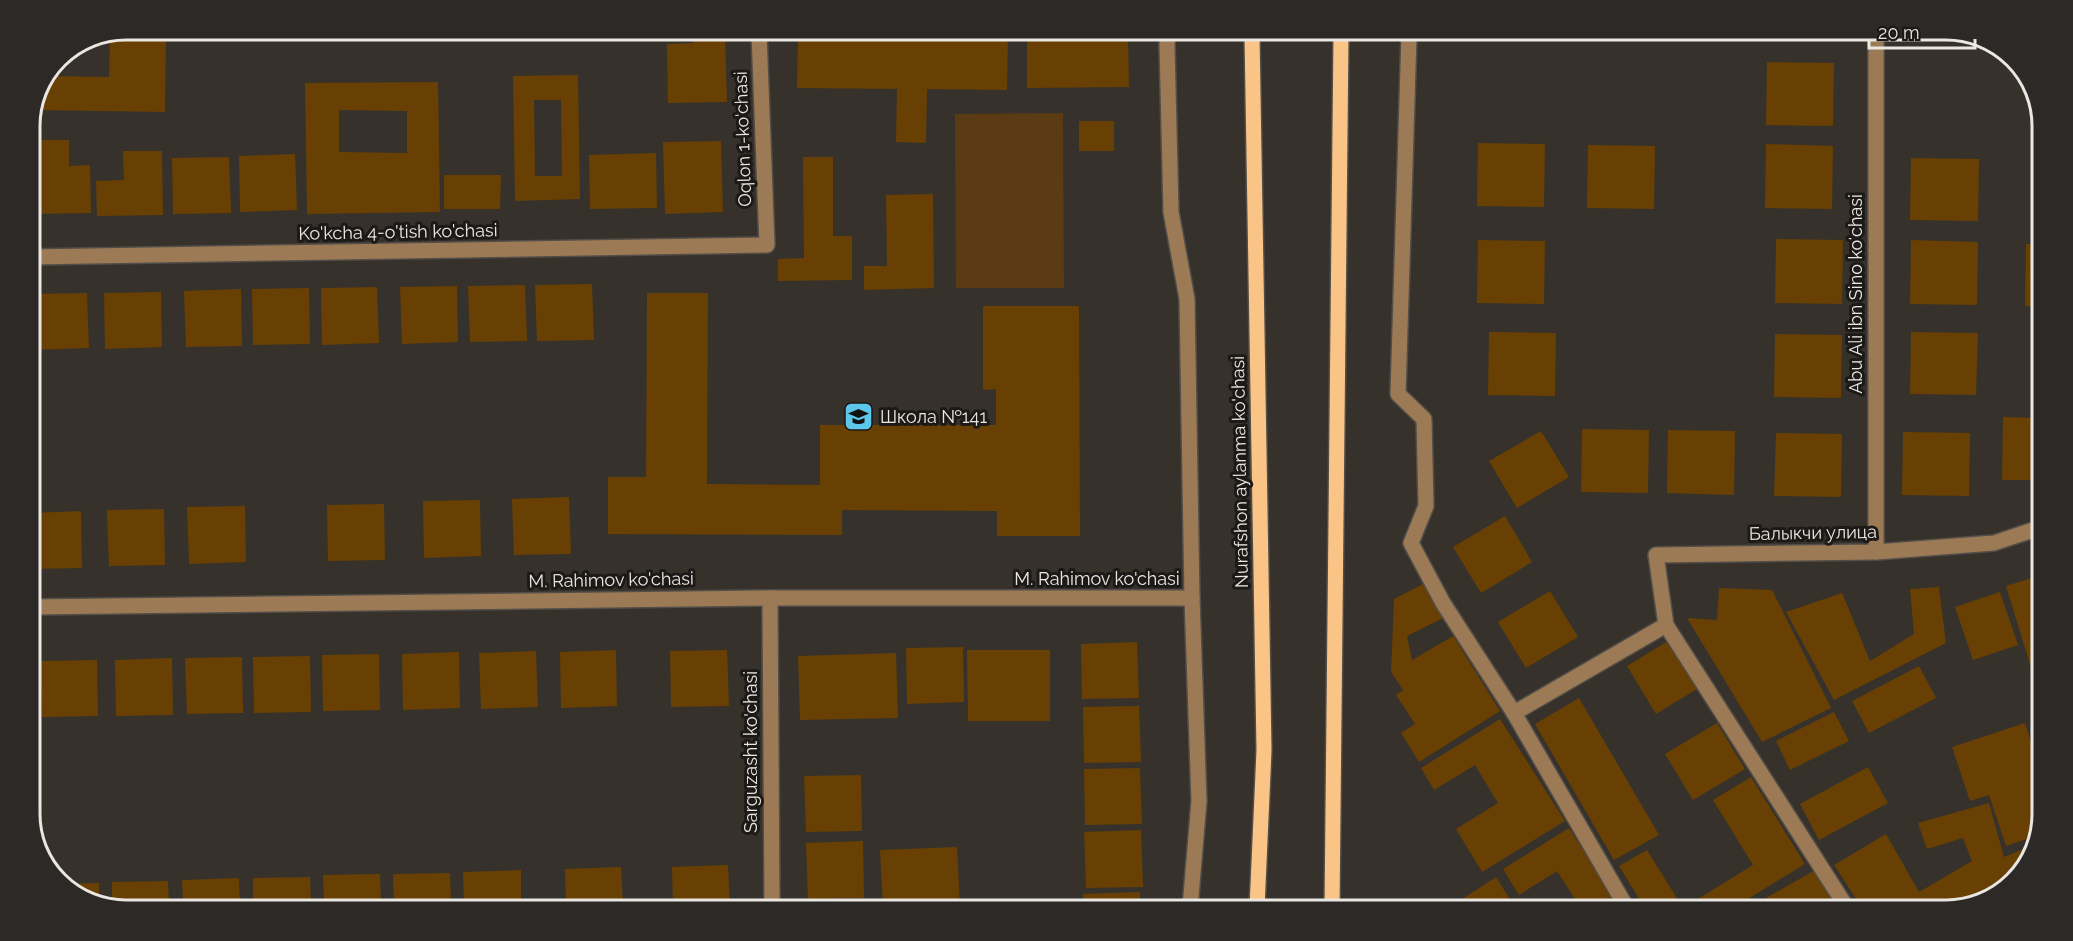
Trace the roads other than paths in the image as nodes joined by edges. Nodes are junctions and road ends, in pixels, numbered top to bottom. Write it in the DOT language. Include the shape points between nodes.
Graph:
graph roads {
  1 [pos="759,40"];
  2 [pos="1167,40"];
  3 [pos="1252,40"];
  4 [pos="1341,40"];
  5 [pos="1409,40"];
  6 [pos="1876,40"];
  7 [pos="767,245"];
  8 [pos="41,257"];
  9 [pos="2032,530"];
  10 [pos="1876,552"];
  11 [pos="770,598"];
  12 [pos="1192,598"];
  13 [pos="41,607"];
  14 [pos="1666,625"];
  15 [pos="1514,713"];
  16 [pos="772,900"];
  17 [pos="1191,900"];
  18 [pos="1257,900"];
  19 [pos="1332,900"];
  20 [pos="1622,900"];
  21 [pos="1842,900"];
  1 -- 7 [label="street, Oqlon 1-ko'chasi"];
  2 -- 12 [label="street" via="1171,212 1187,299"];
  3 -- 18 [label="main road, Nurafshon aylanma ko'chasi" via="1264,750"];
  4 -- 19 [label="main road"];
  5 -- 15 [label="street" via="1398,394 1424,419 1426,506 1412,543 1443,603"];
  6 -- 10 [label="street, Abu Ali ibn Sino koʻchasi"];
  7 -- 8 [label="street, Ko'kcha 4-o'tish ko'chasi"];
  9 -- 10 [label="street, Балыкчи улица" via="1994,543"];
  10 -- 14 [label="street, Балыкчи улица" via="1656,555"];
  11 -- 12 [label="street, M. Rahimov ko'chasi"];
  11 -- 13 [label="street, M. Rahimov ko'chasi"];
  11 -- 16 [label="street, Sarguzasht ko'chasi"];
  12 -- 17 [label="street" via="1199,801"];
  14 -- 15 [label="street"];
  14 -- 21 [label="street, Балыкчи улица"];
  15 -- 20 [label="street"];
}
